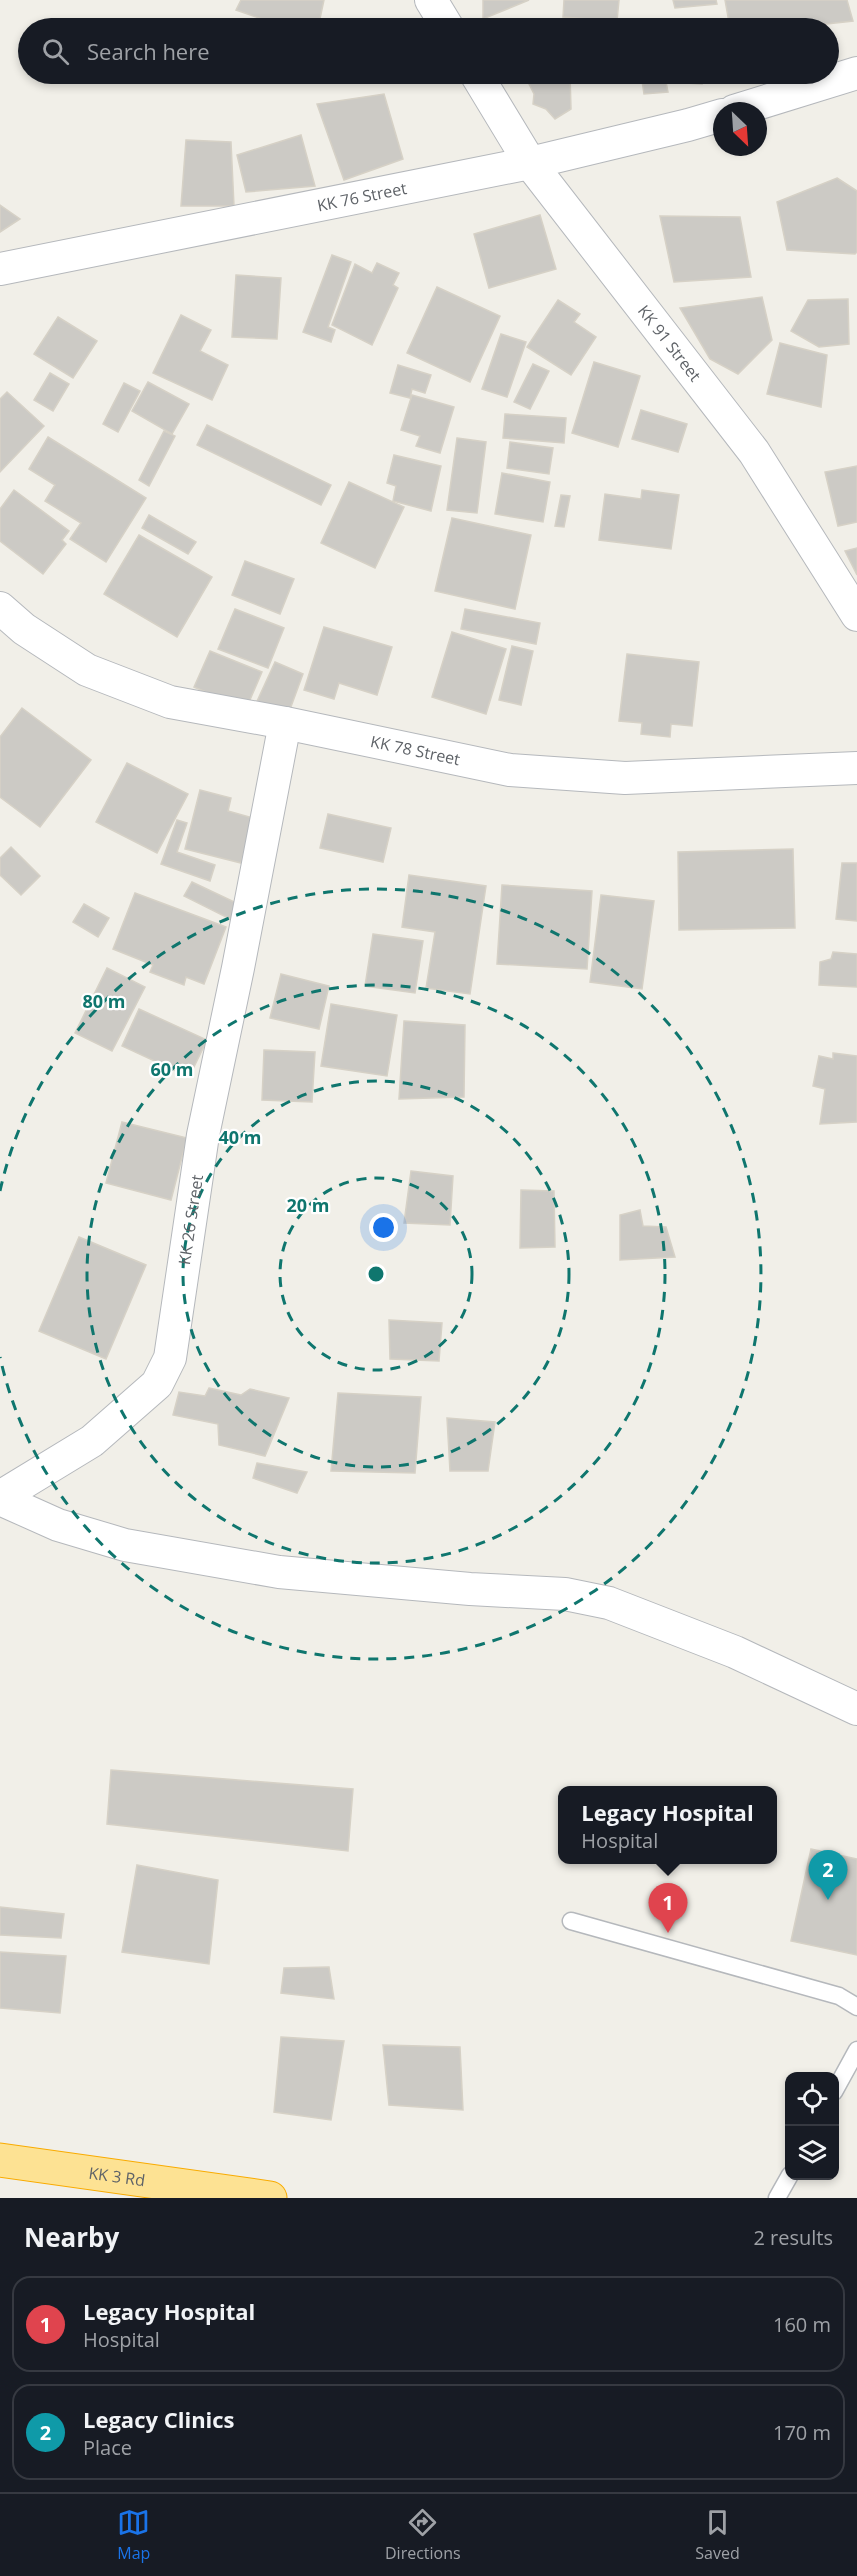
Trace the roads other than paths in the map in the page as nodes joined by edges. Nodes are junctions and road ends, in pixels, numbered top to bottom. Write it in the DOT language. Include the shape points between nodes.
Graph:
graph roads {
  1 [pos="431,0"];
  2 [pos="442,18"];
  3 [pos="857,73"];
  4 [pos="839,79"];
  5 [pos="482,84"];
  6 [pos="821,84"];
  7 [pos="763,102"];
  8 [pos="713,118"];
  9 [pos="530,163"];
  10 [pos="0,269"];
  11 [pos="0,608"];
  12 [pos="857,615"];
  13 [pos="285,723"];
  14 [pos="857,768"];
  15 [pos="0,1498"];
  16 [pos="857,1709"];
  17 [pos="571,1921"];
  18 [pos="857,2007"];
  19 [pos="857,2050"];
  20 [pos="839,2083"];
  21 [pos="0,2160"];
  22 [pos="786,2180"];
  23 [pos="270,2198"];
  24 [pos="777,2198"];
  1 -- 2 [label="street"];
  3 -- 4 [label="street"];
  5 -- 9 [label="street, KK 91 Street"];
  6 -- 7 [label="street"];
  8 -- 9 [label="street, KK 76 Street"];
  9 -- 10 [label="street, KK 76 Street"];
  9 -- 12 [label="street, KK 91 Street" via="754,452"];
  11 -- 13 [label="street, KK 78 Street" via="24,629 87,670 170,702"];
  13 -- 14 [label="street, KK 78 Street" via="510,770 625,778"];
  13 -- 15 [label="street, KK 26 Street" via="202,1135 170,1358 157,1384 92,1441"];
  15 -- 16 [label="street" via="58,1525 125,1545 243,1566 470,1589 565,1594 609,1604 735,1652"];
  17 -- 18 [label="lane" via="839,1995"];
  19 -- 20 [label="lane"];
  21 -- 23 [label="highway, KK 3 Rd"];
  22 -- 24 [label="lane"];
}
